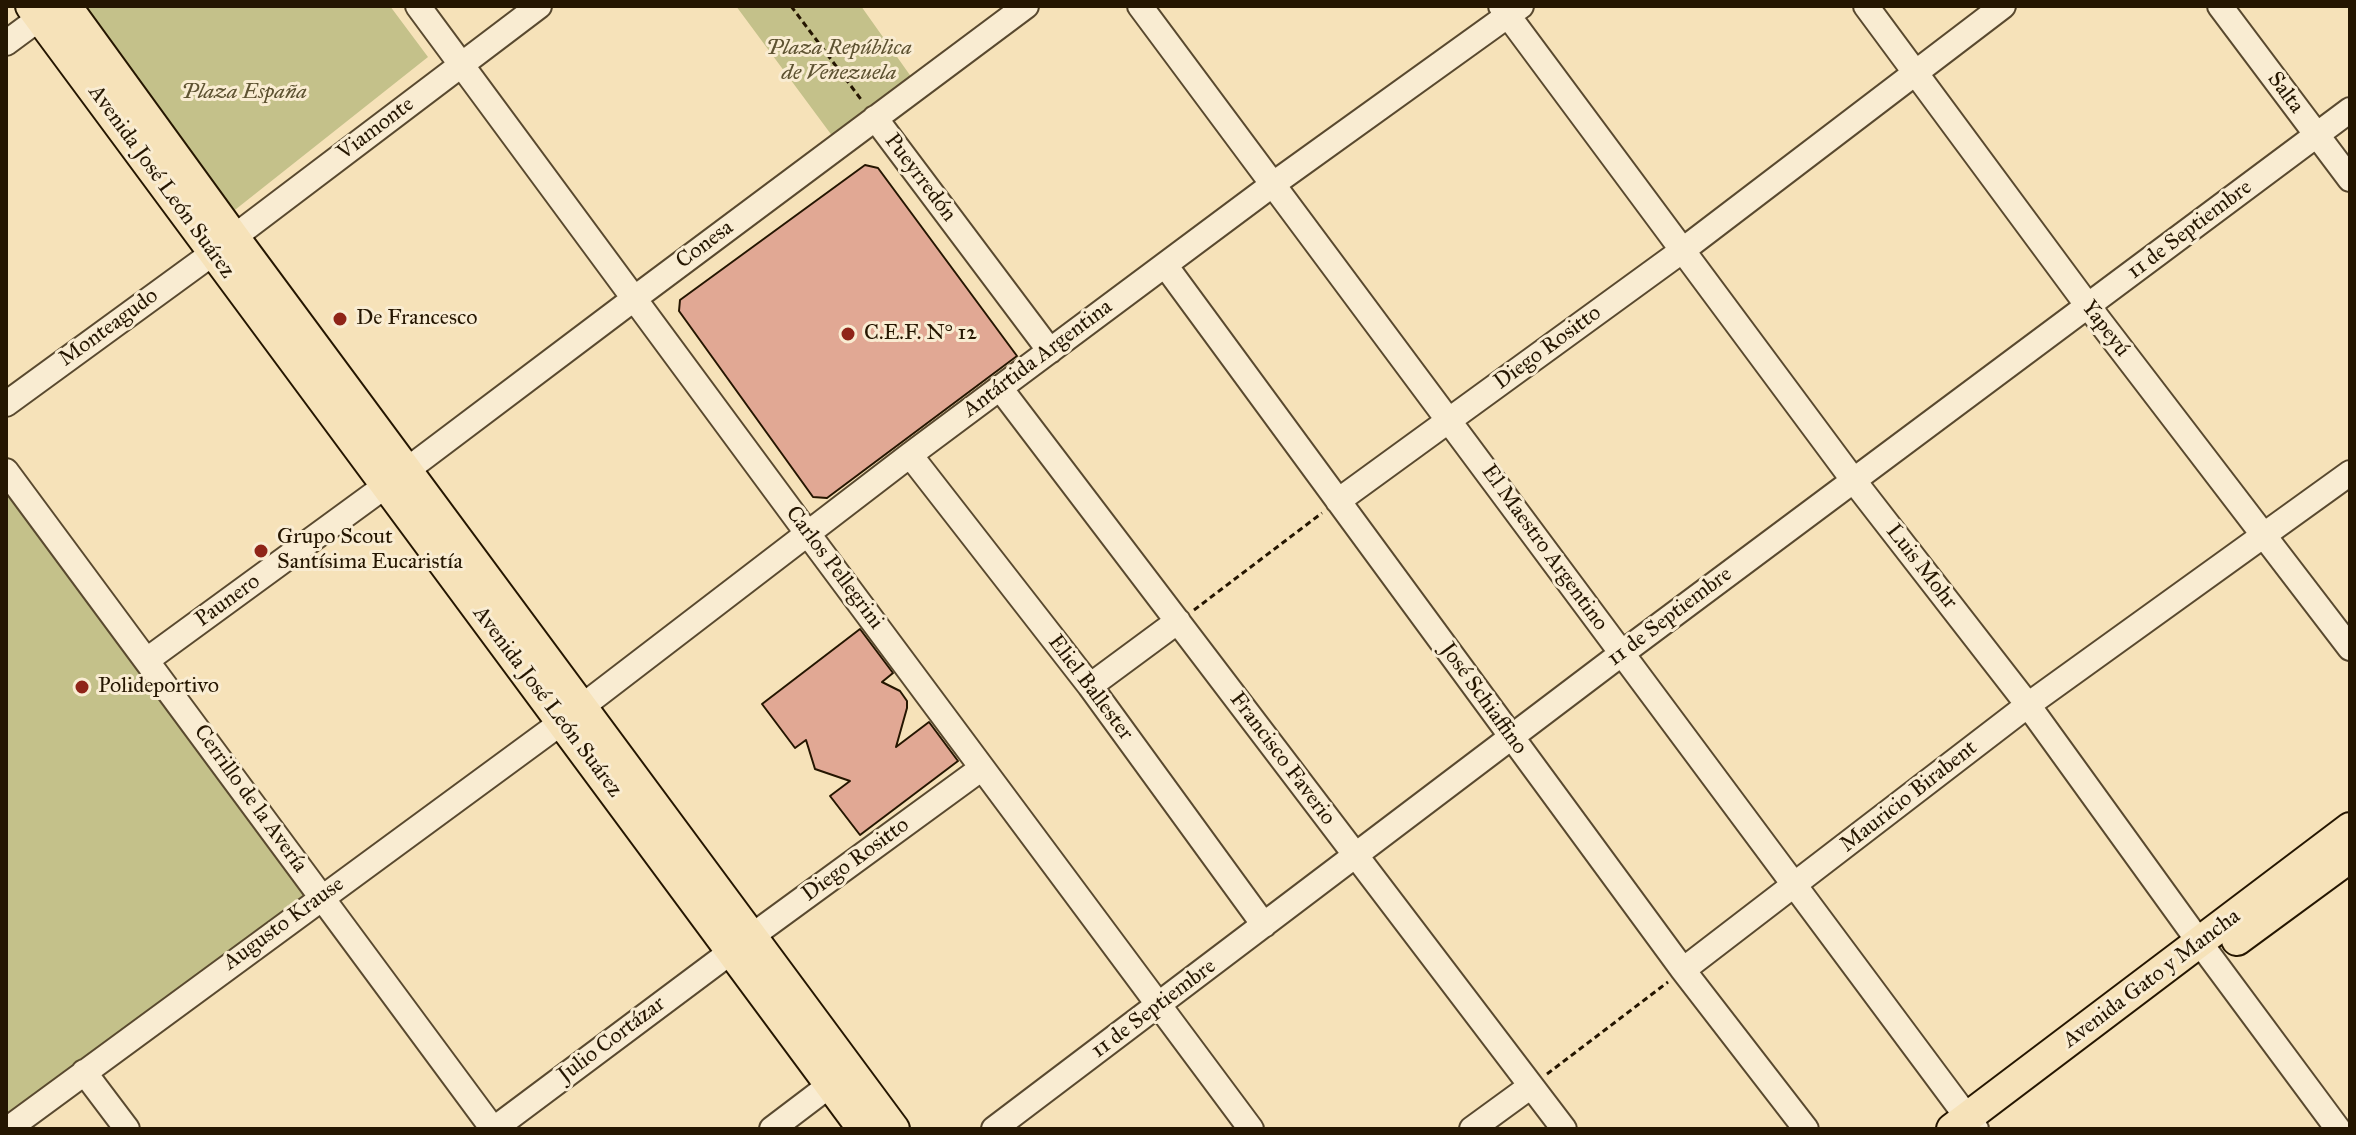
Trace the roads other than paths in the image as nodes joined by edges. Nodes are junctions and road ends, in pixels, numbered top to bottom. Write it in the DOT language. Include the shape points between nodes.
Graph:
graph roads {
  1 [pos="418,6"];
  2 [pos="539,6"];
  3 [pos="1026,6"];
  4 [pos="1140,6"];
  5 [pos="1866,6"];
  6 [pos="2003,6"];
  7 [pos="2220,6"];
  8 [pos="48,9"];
  9 [pos="1510,9"];
  10 [pos="6,43"];
  11 [pos="462,64"];
  12 [pos="1914,72"];
  13 [pos="2350,110"];
  14 [pos="875,118"];
  15 [pos="2316,135"];
  16 [pos="2350,179"];
  17 [pos="1272,185"];
  18 [pos="223,245"];
  19 [pos="1683,250"];
  20 [pos="1165,265"];
  21 [pos="635,298"];
  22 [pos="2088,306"];
  23 [pos="1050,351"];
  24 [pos="1000,388"];
  25 [pos="6,404"];
  26 [pos="1449,419"];
  27 [pos="910,455"];
  28 [pos="6,471"];
  29 [pos="2350,473"];
  30 [pos="396,478"];
  31 [pos="1854,481"];
  32 [pos="1338,501"];
  33 [pos="808,534"];
  34 [pos="2264,536"];
  35 [pos="1178,621"];
  36 [pos="2350,648"];
  37 [pos="1621,654"];
  38 [pos="147,660"];
  39 [pos="1090,686"];
  40 [pos="2028,705"];
  41 [pos="572,715"];
  42 [pos="1512,737"];
  43 [pos="982,768"];
  44 [pos="2350,828"];
  45 [pos="1356,855"];
  46 [pos="2350,857"];
  47 [pos="1794,886"];
  48 [pos="322,897"];
  49 [pos="1264,925"];
  50 [pos="741,944"];
  51 [pos="2206,951"];
  52 [pos="1683,970"];
  53 [pos="1158,1006"];
  54 [pos="84,1072"];
  55 [pos="830,1085"];
  56 [pos="1531,1086"];
  57 [pos="1970,1126"];
  58 [pos="8,1129"];
  59 [pos="127,1129"];
  60 [pos="493,1129"];
  61 [pos="772,1129"];
  62 [pos="863,1129"];
  63 [pos="894,1129"];
  64 [pos="994,1129"];
  65 [pos="1251,1129"];
  66 [pos="1472,1129"];
  67 [pos="1564,1129"];
  68 [pos="1806,1129"];
  69 [pos="2338,1129"];
  1 -- 11 [label="street, Carlos Pellegrini"];
  2 -- 11 [label="street, Viamonte"];
  3 -- 14 [label="street, Conesa"];
  4 -- 17 [label="street, El Maestro Argentino"];
  5 -- 12 [label="street, Yapeyú"];
  6 -- 12 [label="street, Diego Rositto"];
  7 -- 15 [label="street, Salta"];
  8 -- 10 [label="street"];
  8 -- 18 [label="main road, Avenida José León Suárez"];
  9 -- 17 [label="street, Antártida Argentina"];
  9 -- 19 [label="street, Luis Mohr"];
  11 -- 18 [label="street, Viamonte"];
  11 -- 21 [label="street, Carlos Pellegrini"];
  12 -- 19 [label="street, Diego Rositto"];
  12 -- 22 [label="street, Yapeyú"];
  13 -- 15 [label="street, 11 de Septiembre"];
  14 -- 21 [label="street, Conesa"];
  14 -- 23 [label="street, Pueyrredón"];
  15 -- 16 [label="street, Salta"];
  15 -- 22 [label="street, 11 de Septiembre"];
  17 -- 20 [label="street, Antártida Argentina"];
  17 -- 26 [label="street, El Maestro Argentino"];
  18 -- 25 [label="street, Monteagudo"];
  18 -- 30 [label="main road, Avenida José León Suárez"];
  19 -- 26 [label="street, Diego Rositto"];
  19 -- 31 [label="street, Luis Mohr"];
  20 -- 23 [label="street, Antártida Argentina"];
  20 -- 32 [label="street, José Schiaffino"];
  21 -- 30 [label="street, Conesa"];
  21 -- 33 [label="street, Carlos Pellegrini"];
  22 -- 31 [label="street, 11 de Septiembre"];
  22 -- 34 [label="street, Yapeyú"];
  23 -- 24 [label="street, Antártida Argentina"];
  24 -- 27 [label="street, Antártida Argentina"];
  24 -- 35 [label="street, Francisco Faverio"];
  26 -- 32 [label="street, Diego Rositto"];
  26 -- 37 [label="street, El Maestro Argentino"];
  27 -- 33 [label="street, Antártida Argentina"];
  27 -- 39 [label="street, Eliel Ballester"];
  28 -- 38 [label="street, Cerrillo de la Avería"];
  29 -- 34 [label="street, Mauricio Birabent"];
  30 -- 38 [label="street, Paunero"];
  30 -- 41 [label="main road, Avenida José León Suárez"];
  31 -- 37 [label="street, 11 de Septiembre"];
  31 -- 40 [label="street, Luis Mohr"];
  32 -- 42 [label="street, José Schiaffino"];
  33 -- 41 [label="street, Antártida Argentina"];
  33 -- 43 [label="street, Carlos Pellegrini"];
  34 -- 36 [label="street, Yapeyú"];
  34 -- 40 [label="street, Mauricio Birabent"];
  35 -- 39 [label="street"];
  35 -- 45 [label="street, Francisco Faverio"];
  37 -- 42 [label="street, 11 de Septiembre"];
  37 -- 47 [label="street, El Maestro Argentino"];
  38 -- 48 [label="street, Cerrillo de la Avería"];
  39 -- 49 [label="street, Eliel Ballester"];
  40 -- 47 [label="street, Mauricio Birabent"];
  40 -- 51 [label="street, Luis Mohr"];
  41 -- 48 [label="street, Augusto Krause"];
  41 -- 50 [label="main road, Avenida José León Suárez"];
  42 -- 45 [label="street, 11 de Septiembre"];
  42 -- 52 [label="street, José Schiaffino"];
  43 -- 50 [label="street, Diego Rositto"];
  43 -- 53 [label="street, Carlos Pellegrini"];
  44 -- 51 [label="main road, Avenida Gato y Mancha"];
  45 -- 49 [label="street, 11 de Septiembre"];
  45 -- 56 [label="street, Francisco Faverio"];
  46 -- 51 [label="main road, Avenida Gato y Mancha"];
  47 -- 52 [label="street, Mauricio Birabent"];
  47 -- 57 [label="street, El Maestro Argentino"];
  48 -- 54 [label="street, Augusto Krause"];
  48 -- 60 [label="street, Cerrillo de la Avería"];
  49 -- 53 [label="street, 11 de Septiembre"];
  50 -- 55 [label="main road, Avenida José León Suárez"];
  50 -- 60 [label="street, Julio Cortázar"];
  50 -- 63 [label="main road, Avenida José León Suárez"];
  51 -- 57 [label="main road, Avenida Gato y Mancha"];
  51 -- 69 [label="street, Luis Mohr"];
  52 -- 68 [label="street, José Schiaffino"];
  53 -- 64 [label="street, 11 de Septiembre"];
  53 -- 65 [label="street, Carlos Pellegrini"];
  54 -- 58 [label="street, Augusto Krause"];
  54 -- 59 [label="street"];
  55 -- 61 [label="street"];
  55 -- 62 [label="main road, Avenida José León Suárez"];
  56 -- 66 [label="street"];
  56 -- 67 [label="street, Francisco Faverio"];
}
